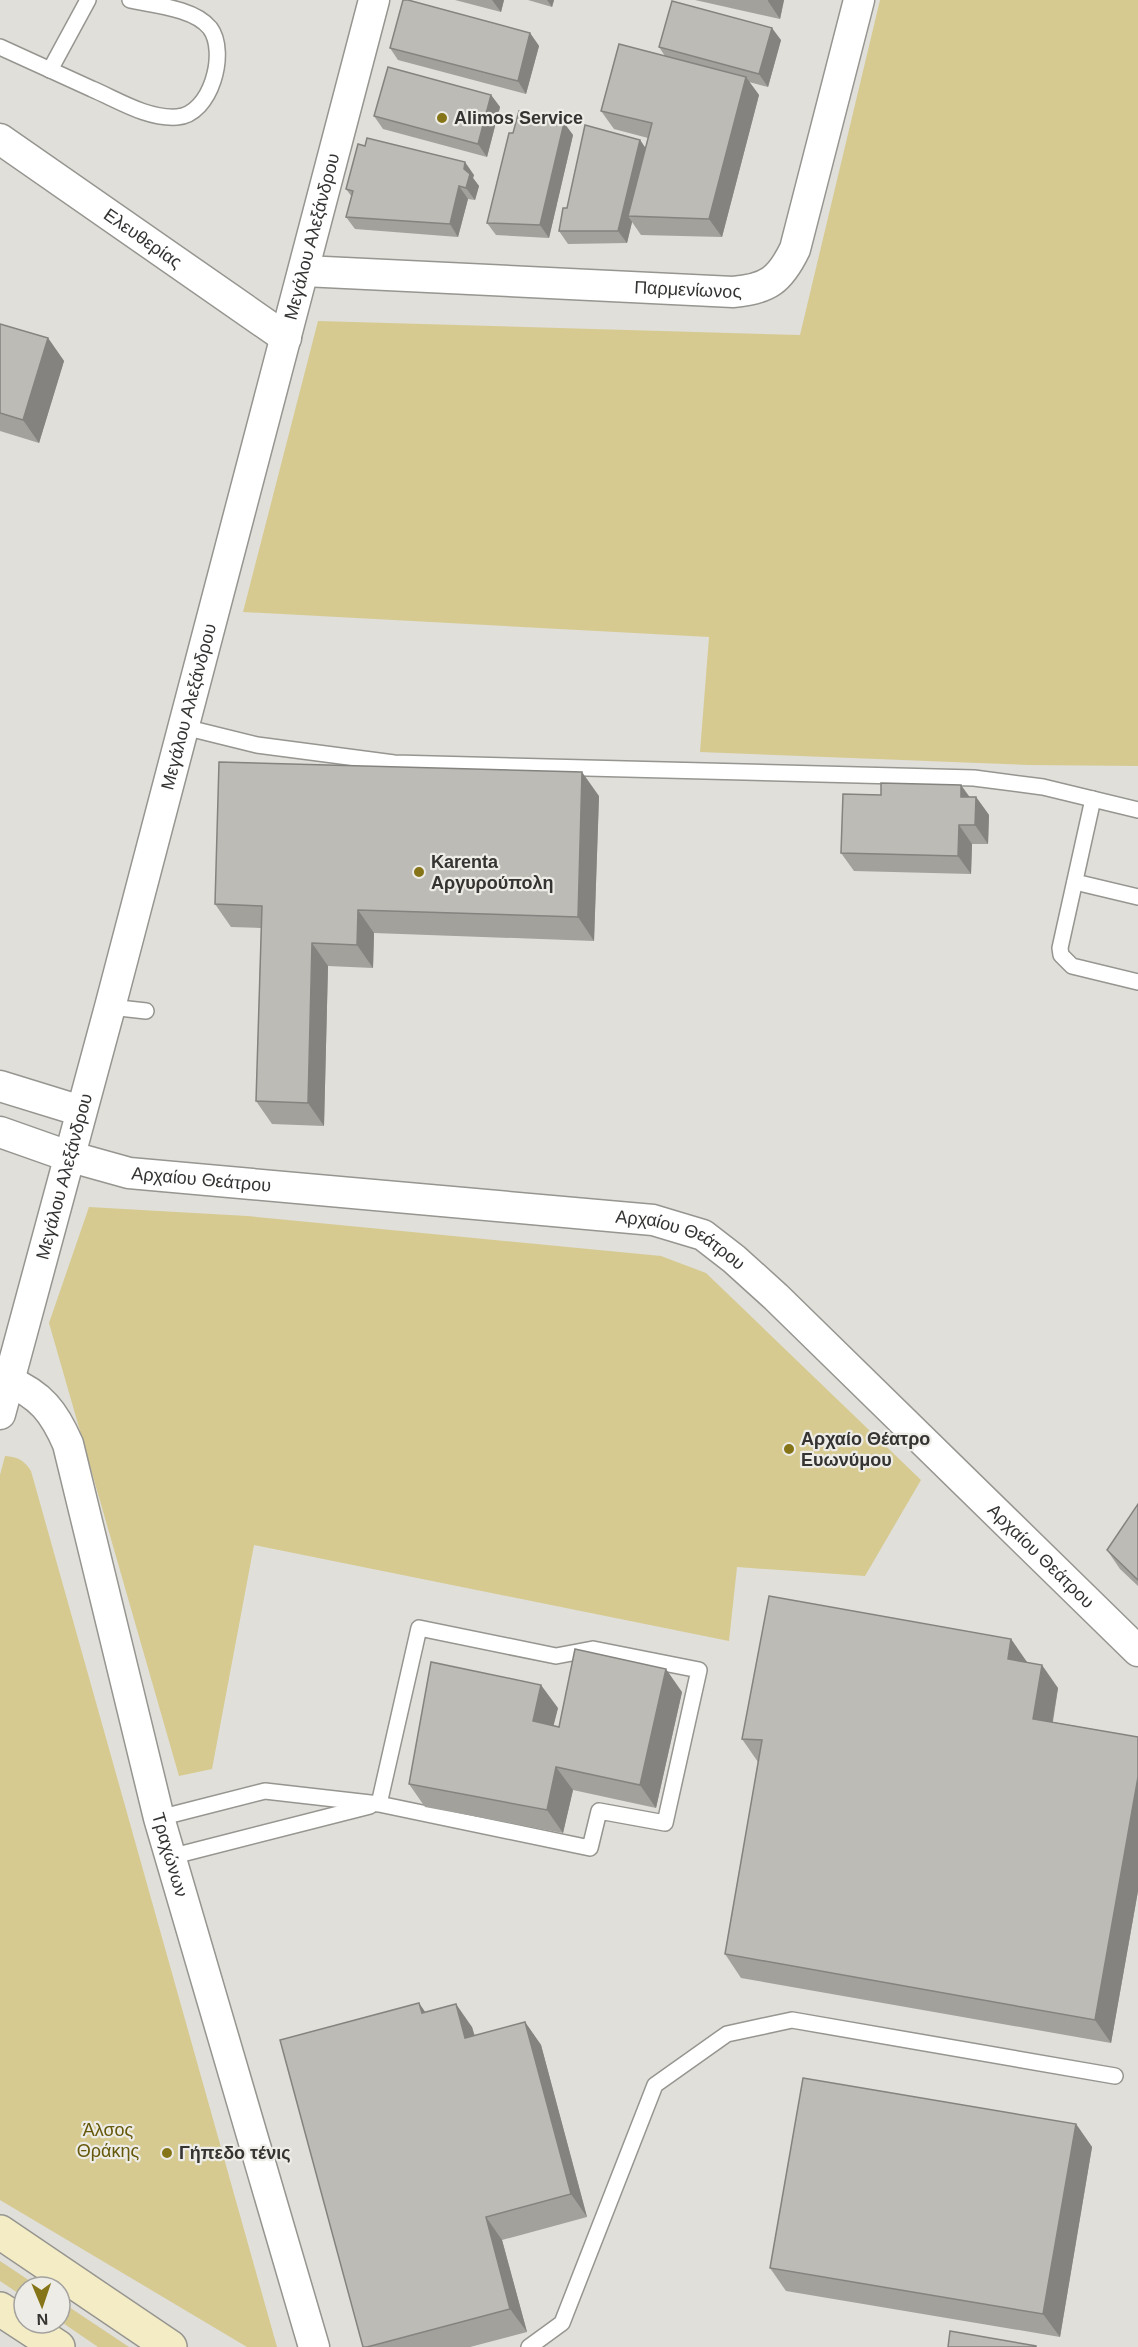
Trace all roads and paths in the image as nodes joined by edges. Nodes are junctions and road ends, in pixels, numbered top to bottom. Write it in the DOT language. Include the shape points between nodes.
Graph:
graph roads {
  1 [pos="88,0"];
  2 [pos="130,0"];
  3 [pos="374,0"];
  4 [pos="859,0"];
  5 [pos="0,47"];
  6 [pos="50,70"];
  7 [pos="0,139"];
  8 [pos="304,271"];
  9 [pos="286,338"];
  10 [pos="184,728"];
  11 [pos="1093,799"];
  12 [pos="1138,810"];
  13 [pos="1075,882"];
  14 [pos="1138,897"];
  15 [pos="1138,982"];
  16 [pos="110,1007"];
  17 [pos="146,1011"];
  18 [pos="0,1086"];
  19 [pos="81,1111"];
  20 [pos="0,1132"];
  21 [pos="68,1156"];
  22 [pos="8,1381"];
  23 [pos="0,1414"];
  24 [pos="1138,1651"];
  25 [pos="379,1804"];
  26 [pos="159,1818"];
  27 [pos="170,1857"];
  28 [pos="1115,2076"];
  29 [pos="0,2232"];
  30 [pos="0,2309"];
  31 [pos="58,2347"];
  32 [pos="170,2347"];
  33 [pos="314,2347"];
  34 [pos="529,2347"];
  1 -- 6 [label="lane"];
  2 -- 6 [label="lane" via="189,13 210,29 218,54 210,93 194,112 177,117 148,114"];
  3 -- 8 [label="street, Μεγάλου Αλεξάνδρου"];
  4 -- 8 [label="street, Παρμενίωνος" via="795,249 786,268 772,282 754,290 733,292"];
  5 -- 6 [label="lane"];
  7 -- 9 [label="street, Ελευθερίας"];
  8 -- 9 [label="street, Μεγάλου Αλεξάνδρου"];
  9 -- 10 [label="street, Μεγάλου Αλεξάνδρου"];
  10 -- 11 [label="lane" via="257,745 394,763 974,778 1043,787"];
  10 -- 16 [label="street, Μεγάλου Αλεξάνδρου"];
  11 -- 12 [label="lane"];
  11 -- 13 [label="lane"];
  13 -- 14 [label="lane"];
  13 -- 15 [label="lane" via="1061,955 1072,966"];
  16 -- 17 [label="lane"];
  16 -- 19 [label="street, Μεγάλου Αλεξάνδρου"];
  18 -- 19 [label="street"];
  19 -- 21 [label="street, Μεγάλου Αλεξάνδρου"];
  20 -- 21 [label="street, Αρχαίου Θεάτρου"];
  21 -- 22 [label="street, Μεγάλου Αλεξάνδρου"];
  21 -- 24 [label="street, Αρχαίου Θεάτρου" via="129,1173 653,1220 703,1235 776,1297"];
  22 -- 23 [label="street, Μεγάλου Αλεξάνδρου"];
  22 -- 26 [label="street, Τραχώνων" via="45,1404 68,1444"];
  25 -- 25 [label="lane" via="590,1848 599,1811 665,1823 699,1670 593,1649 556,1656 419,1628"];
  25 -- 26 [label="lane" via="265,1791"];
  25 -- 27 [label="lane"];
  26 -- 27 [label="street, Τραχώνων"];
  27 -- 33 [label="street, Τραχώνων"];
  28 -- 34 [label="lane" via="792,2020 728,2034 655,2085 562,2323"];
  29 -- 32 [label="street"];
  30 -- 31 [label="street"];
}
